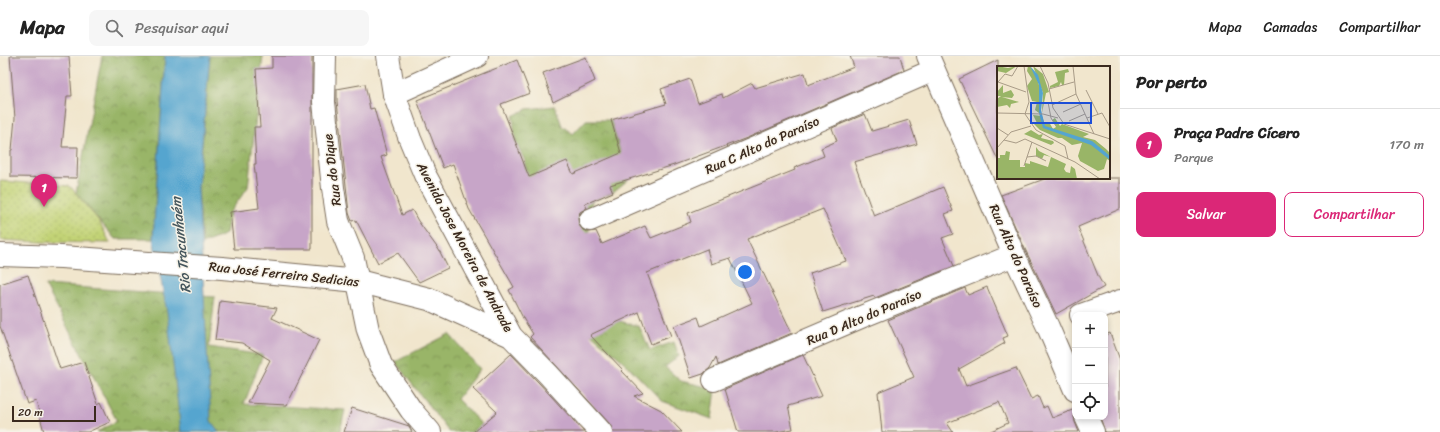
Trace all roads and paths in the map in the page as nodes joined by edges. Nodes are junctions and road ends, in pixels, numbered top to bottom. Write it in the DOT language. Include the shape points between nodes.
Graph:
graph roads {
  1 [pos="325,56"];
  2 [pos="388,56"];
  3 [pos="477,56"];
  4 [pos="931,63"];
  5 [pos="394,94"];
  6 [pos="590,220"];
  7 [pos="0,255"];
  8 [pos="1014,255"];
  9 [pos="358,281"];
  10 [pos="1120,301"];
  11 [pos="1089,312"];
  12 [pos="1072,318"];
  13 [pos="1048,327"];
  14 [pos="511,336"];
  15 [pos="714,380"];
  16 [pos="1072,384"];
  17 [pos="1087,420"];
  18 [pos="430,432"];
  19 [pos="601,432"];
  20 [pos="1093,432"];
  1 -- 9 [label="street, Rua do Dique" via="324,102 333,188 338,220 353,258"];
  2 -- 5 [label="street, Avenida Jose Moreira de Andrade"];
  3 -- 5 [label="street"];
  4 -- 6 [label="street, Rua C Alto do Paraíso"];
  4 -- 8 [label="street, Rua Alto do Paraíso"];
  5 -- 14 [label="street, Avenida Jose Moreira de Andrade" via="425,175"];
  7 -- 9 [label="street, Rua José Ferreira Sedicias" via="222,268"];
  8 -- 13 [label="street, Rua Alto do Paraíso"];
  8 -- 15 [label="street, Rua D Alto do Paraíso"];
  9 -- 14 [label="street, Rua José Ferreira Sedicias" via="430,299"];
  9 -- 18 [label="street, Rua do Dique" via="368,330 381,365 411,410"];
  10 -- 11 [label="street"];
  12 -- 13 [label="street"];
  13 -- 16 [label="street, Rua Alto do Paraíso"];
  14 -- 19 [label="street, Avenida Jose Moreira de Andrade"];
  17 -- 20 [label="street"];
}
